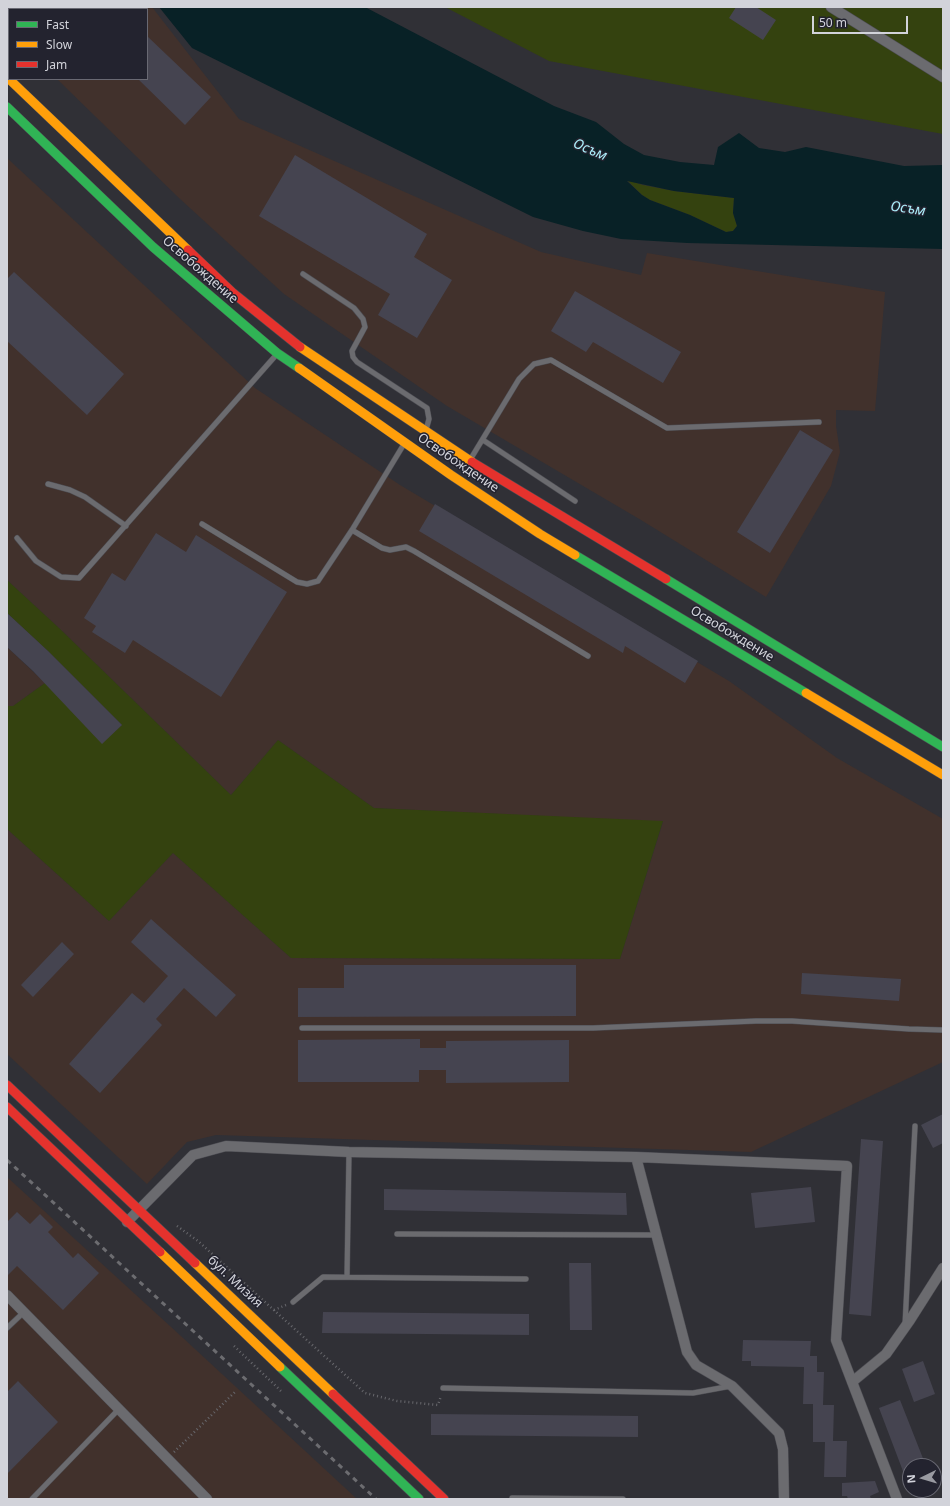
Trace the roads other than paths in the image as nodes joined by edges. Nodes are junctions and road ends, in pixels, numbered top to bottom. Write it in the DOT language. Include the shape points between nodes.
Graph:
graph roads {
  1 [pos="831,7"];
  2 [pos="943,77"];
  3 [pos="10,80"];
  4 [pos="7,107"];
  5 [pos="303,274"];
  6 [pos="278,353"];
  7 [pos="819,422"];
  8 [pos="426,431"];
  9 [pos="482,440"];
  10 [pos="405,443"];
  11 [pos="470,461"];
  12 [pos="48,484"];
  13 [pos="575,501"];
  14 [pos="202,524"];
  15 [pos="126,526"];
  16 [pos="352,530"];
  17 [pos="16,538"];
  18 [pos="588,656"];
  19 [pos="943,747"];
  20 [pos="943,775"];
  21 [pos="302,1028"];
  22 [pos="943,1030"];
  23 [pos="7,1084"];
  24 [pos="7,1107"];
  25 [pos="915,1126"];
  26 [pos="349,1152"];
  27 [pos="636,1157"];
  28 [pos="139,1210"];
  29 [pos="127,1222"];
  30 [pos="397,1234"];
  31 [pos="656,1235"];
  32 [pos="943,1268"];
  33 [pos="347,1277"];
  34 [pos="526,1279"];
  35 [pos="7,1295"];
  36 [pos="293,1302"];
  37 [pos="24,1312"];
  38 [pos="905,1327"];
  39 [pos="7,1328"];
  40 [pos="852,1382"];
  41 [pos="732,1386"];
  42 [pos="443,1388"];
  43 [pos="119,1409"];
  44 [pos="512,1498"];
  45 [pos="32,1499"];
  46 [pos="207,1499"];
  47 [pos="420,1499"];
  48 [pos="444,1499"];
  49 [pos="623,1499"];
  50 [pos="784,1499"];
  51 [pos="897,1499"];
  1 -- 2 [label="street"];
  3 -- 8 [label="street, Освобождение" via="233,292 291,341"];
  4 -- 6 [label="street, Освобождение" via="153,247"];
  5 -- 8 [label="lane" via="354,308 363,318 364,328 352,351 353,357 427,408 429,419"];
  6 -- 10 [label="street, Освобождение"];
  6 -- 15 [label="lane"];
  7 -- 9 [label="lane" via="668,428 551,360 534,364 519,380"];
  8 -- 11 [label="street, Освобождение"];
  9 -- 11 [label="lane"];
  9 -- 13 [label="lane"];
  10 -- 16 [label="lane"];
  10 -- 20 [label="street, Освобождение" via="540,534"];
  11 -- 19 [label="street, Освобождение"];
  12 -- 15 [label="lane" via="70,490 85,498"];
  14 -- 16 [label="lane" via="297,582 307,584 318,581"];
  15 -- 17 [label="lane" via="79,578 61,577 36,561"];
  16 -- 18 [label="lane" via="382,548 390,550 406,547 414,551"];
  21 -- 22 [label="lane" via="587,1028 792,1021"];
  23 -- 28 [label="street, бул. Мизия"];
  24 -- 29 [label="street"];
  25 -- 38 [label="lane"];
  26 -- 27 [label="street"];
  26 -- 28 [label="street" via="226,1146 193,1155"];
  26 -- 33 [label="lane"];
  27 -- 31 [label="street"];
  27 -- 40 [label="street" via="847,1166 836,1340"];
  28 -- 29 [label="street"];
  28 -- 48 [label="street, бул. Мизия"];
  29 -- 47 [label="street"];
  30 -- 31 [label="lane"];
  31 -- 41 [label="street" via="687,1352 696,1365"];
  32 -- 38 [label="street"];
  33 -- 34 [label="lane"];
  33 -- 36 [label="lane" via="323,1277"];
  35 -- 37 [label="street"];
  37 -- 39 [label="lane"];
  37 -- 43 [label="street"];
  38 -- 40 [label="street" via="886,1354"];
  40 -- 51 [label="street"];
  41 -- 42 [label="lane" via="692,1393"];
  41 -- 50 [label="street" via="779,1433 783,1448"];
  43 -- 45 [label="lane"];
  43 -- 46 [label="street"];
  44 -- 49 [label="lane"];
}
